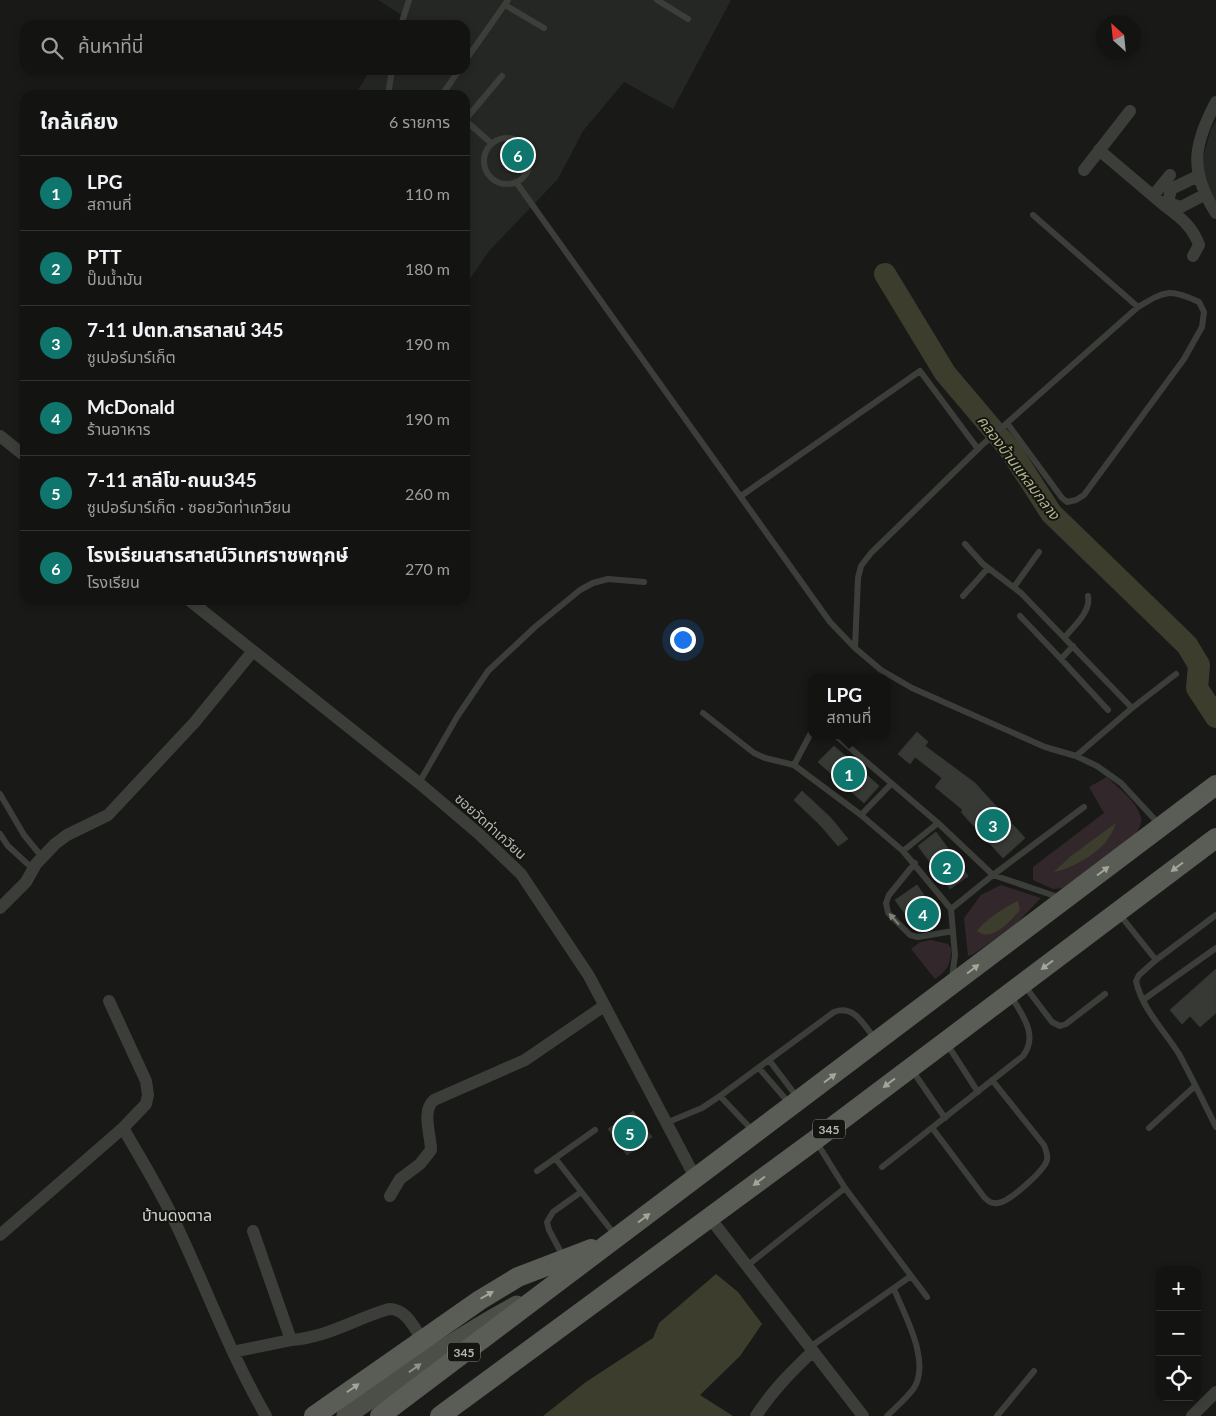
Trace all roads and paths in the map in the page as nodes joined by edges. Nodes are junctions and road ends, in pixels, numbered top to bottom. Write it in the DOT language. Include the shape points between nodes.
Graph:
graph roads {
  1 [pos="408,0"];
  2 [pos="656,0"];
  3 [pos="506,2"];
  4 [pos="688,19"];
  5 [pos="402,20"];
  6 [pos="544,28"];
  7 [pos="470,55"];
  8 [pos="391,75"];
  9 [pos="456,75"];
  10 [pos="502,76"];
  11 [pos="389,90"];
  12 [pos="445,90"];
  13 [pos="1216,102"];
  14 [pos="1130,111"];
  15 [pos="470,114"];
  16 [pos="470,124"];
  17 [pos="491,143"];
  18 [pos="1099,150"];
  19 [pos="1084,170"];
  20 [pos="1170,175"];
  21 [pos="1198,176"];
  22 [pos="516,182"];
  23 [pos="1204,195"];
  24 [pos="1153,196"];
  25 [pos="1167,204"];
  26 [pos="1216,213"];
  27 [pos="1033,215"];
  28 [pos="1193,256"];
  29 [pos="1138,307"];
  30 [pos="1005,425"];
  31 [pos="0,436"];
  32 [pos="980,447"];
  33 [pos="20,452"];
  34 [pos="741,496"];
  35 [pos="965,544"];
  36 [pos="1039,552"];
  37 [pos="988,568"];
  38 [pos="644,582"];
  39 [pos="1014,587"];
  40 [pos="963,596"];
  41 [pos="1088,596"];
  42 [pos="203,605"];
  43 [pos="1020,616"];
  44 [pos="1065,637"];
  45 [pos="1073,646"];
  46 [pos="855,648"];
  47 [pos="252,651"];
  48 [pos="1061,659"];
  49 [pos="887,674"];
  50 [pos="1176,674"];
  51 [pos="890,676"];
  52 [pos="1132,708"];
  53 [pos="1108,710"];
  54 [pos="702,713"];
  55 [pos="808,739"];
  56 [pos="839,739"];
  57 [pos="1076,756"];
  58 [pos="794,765"];
  59 [pos="419,783"];
  60 [pos="891,784"];
  61 [pos="1216,786"];
  62 [pos="0,794"];
  63 [pos="1084,807"];
  64 [pos="861,815"];
  65 [pos="938,823"];
  66 [pos="1162,827"];
  67 [pos="0,834"];
  68 [pos="1214,843"];
  69 [pos="904,851"];
  70 [pos="42,857"];
  71 [pos="915,863"];
  72 [pos="33,869"];
  73 [pos="993,875"];
  74 [pos="1066,899"];
  75 [pos="0,908"];
  76 [pos="951,909"];
  77 [pos="1118,912"];
  78 [pos="1216,915"];
  79 [pos="953,931"];
  80 [pos="1216,948"];
  81 [pos="1156,960"];
  82 [pos="950,986"];
  83 [pos="1016,988"];
  84 [pos="1104,994"];
  85 [pos="1143,1000"];
  86 [pos="109,1001"];
  87 [pos="604,1006"];
  88 [pos="945,1041"];
  89 [pos="878,1042"];
  90 [pos="769,1060"];
  91 [pos="910,1067"];
  92 [pos="759,1068"];
  93 [pos="992,1080"];
  94 [pos="1195,1086"];
  95 [pos="978,1092"];
  96 [pos="720,1096"];
  97 [pos="796,1103"];
  98 [pos="945,1118"];
  99 [pos="666,1123"];
  100 [pos="1216,1127"];
  101 [pos="123,1128"];
  102 [pos="932,1128"];
  103 [pos="1149,1128"];
  104 [pos="595,1130"];
  105 [pos="756,1134"];
  106 [pos="815,1140"];
  107 [pos="555,1158"];
  108 [pos="882,1167"];
  109 [pos="537,1171"];
  110 [pos="696,1179"];
  111 [pos="845,1188"];
  112 [pos="581,1192"];
  113 [pos="390,1196"];
  114 [pos="710,1218"];
  115 [pos="253,1231"];
  116 [pos="0,1235"];
  117 [pos="612,1241"];
  118 [pos="565,1259"];
  119 [pos="748,1265"];
  120 [pos="911,1276"];
  121 [pos="548,1289"];
  122 [pos="894,1289"];
  123 [pos="926,1297"];
  124 [pos="552,1332"];
  125 [pos="422,1339"];
  126 [pos="291,1340"];
  127 [pos="812,1349"];
  128 [pos="233,1352"];
  129 [pos="1034,1371"];
  130 [pos="1216,1392"];
  131 [pos="858,1414"];
  132 [pos="266,1416"];
  133 [pos="314,1416"];
  134 [pos="346,1416"];
  135 [pos="380,1416"];
  136 [pos="440,1416"];
  137 [pos="460,1416"];
  138 [pos="756,1416"];
  139 [pos="888,1416"];
  140 [pos="996,1416"];
  141 [pos="1192,1416"];
  1 -- 5 [label="lane"];
  2 -- 4 [label="lane"];
  3 -- 6 [label="lane"];
  3 -- 7 [label="lane"];
  8 -- 11 [label="lane"];
  9 -- 12 [label="lane"];
  10 -- 15 [label="lane"];
  13 -- 21 [label="street" via="1198,143"];
  14 -- 18 [label="street"];
  16 -- 17 [label="lane"];
  17 -- 22 [label="lane" via="484,155 484,168 491,179 503,184"];
  17 -- 22 [label="lane" via="503,138 517,140 527,148 530,161 527,174"];
  18 -- 19 [label="street"];
  18 -- 24 [label="street"];
  20 -- 24 [label="street"];
  21 -- 23 [label="street"];
  21 -- 25 [label="street" via="1171,189"];
  22 -- 34 [label="lane"];
  23 -- 25 [label="street" via="1181,207"];
  23 -- 26 [label="street"];
  24 -- 25 [label="street"];
  25 -- 28 [label="street" via="1192,231 1199,245"];
  27 -- 29 [label="lane"];
  29 -- 30 [label="lane"];
  29 -- 30 [label="lane" via="1171,292 1185,295 1200,302 1204,312 1202,327 1184,359 1084,495 1068,502 1062,498"];
  30 -- 32 [label="lane"];
  31 -- 33 [label="street"];
  32 -- 34 [label="lane" via="920,371"];
  32 -- 46 [label="lane" via="861,566"];
  34 -- 46 [label="lane" via="830,622"];
  35 -- 37 [label="lane"];
  36 -- 39 [label="lane"];
  37 -- 39 [label="lane"];
  37 -- 40 [label="lane"];
  38 -- 59 [label="lane" via="608,579 593,583 534,626 488,671 456,716"];
  39 -- 44 [label="lane"];
  41 -- 44 [label="lane" via="1086,611"];
  42 -- 47 [label="street, ซอยวัดท่าเกวียน"];
  43 -- 48 [label="lane"];
  44 -- 45 [label="lane"];
  45 -- 48 [label="lane"];
  45 -- 52 [label="lane"];
  46 -- 49 [label="lane"];
  47 -- 59 [label="street, ซอยวัดท่าเกวียน"];
  47 -- 70 [label="street" via="194,723 108,815 67,835"];
  48 -- 53 [label="lane"];
  50 -- 52 [label="lane"];
  51 -- 57 [label="lane" via="1045,747"];
  52 -- 57 [label="lane"];
  54 -- 58 [label="lane" via="754,753"];
  55 -- 58 [label="lane"];
  56 -- 60 [label="lane"];
  57 -- 66 [label="lane" via="1097,766 1120,784"];
  58 -- 64 [label="lane"];
  59 -- 87 [label="street, ซอยวัดท่าเกวียน" via="498,850 521,874 589,976"];
  60 -- 64 [label="lane"];
  60 -- 65 [label="lane"];
  61 -- 66 [label="main road, 345"];
  62 -- 70 [label="lane"];
  63 -- 73 [label="lane"];
  64 -- 69 [label="lane"];
  65 -- 69 [label="lane"];
  65 -- 73 [label="lane"];
  74 -- 66 [label="main road, 345, one-way"];
  67 -- 72 [label="lane"];
  68 -- 77 [label="main road, 345, one-way"];
  69 -- 71 [label="lane"];
  70 -- 72 [label="street"];
  71 -- 76 [label="lane"];
  79 -- 71 [label="lane, one-way" via="918,937 910,935 888,913 886,902 889,894"];
  72 -- 75 [label="street" via="26,882"];
  73 -- 74 [label="lane"];
  73 -- 76 [label="lane"];
  82 -- 74 [label="main road, 345, one-way"];
  76 -- 79 [label="lane"];
  77 -- 81 [label="lane"];
  77 -- 83 [label="main road, 345, one-way"];
  78 -- 81 [label="lane"];
  79 -- 82 [label="lane"];
  80 -- 85 [label="lane"];
  81 -- 85 [label="lane" via="1136,981"];
  82 -- 89 [label="main road, 345"];
  83 -- 84 [label="lane" via="1060,1026"];
  83 -- 88 [label="main road, 345"];
  83 -- 93 [label="lane" via="1028,1027 1029,1048"];
  85 -- 94 [label="lane"];
  86 -- 101 [label="street" via="146,1081 148,1095 146,1104"];
  87 -- 99 [label="street, ซอยวัดท่าเกวียน"];
  87 -- 113 [label="street" via="525,1060 430,1103 427,1112 431,1150 420,1164 400,1179"];
  88 -- 91 [label="main road, 345"];
  88 -- 95 [label="lane"];
  89 -- 90 [label="lane" via="854,1013 842,1009"];
  97 -- 89 [label="main road, 345, one-way"];
  90 -- 92 [label="lane"];
  90 -- 97 [label="lane"];
  91 -- 98 [label="lane"];
  91 -- 106 [label="main road, 345, one-way"];
  92 -- 96 [label="lane"];
  92 -- 97 [label="lane"];
  93 -- 95 [label="lane"];
  93 -- 102 [label="lane" via="1044,1145 1047,1154 1044,1168 1009,1199 999,1204 984,1198"];
  94 -- 100 [label="lane"];
  94 -- 103 [label="lane"];
  95 -- 98 [label="lane"];
  96 -- 99 [label="lane" via="702,1108"];
  96 -- 105 [label="lane"];
  97 -- 105 [label="main road, 345"];
  98 -- 102 [label="lane"];
  99 -- 110 [label="street, ซอยวัดท่าเกวียน"];
  101 -- 116 [label="street"];
  101 -- 128 [label="street" via="175,1222"];
  102 -- 108 [label="lane"];
  104 -- 107 [label="lane"];
  105 -- 110 [label="main road, 345"];
  106 -- 111 [label="lane"];
  106 -- 114 [label="main road, 345, one-way"];
  107 -- 109 [label="lane"];
  107 -- 112 [label="lane"];
  117 -- 110 [label="main road, 345, one-way"];
  111 -- 119 [label="lane"];
  111 -- 120 [label="lane"];
  112 -- 117 [label="lane"];
  112 -- 118 [label="lane" via="554,1212 547,1222"];
  114 -- 119 [label="street"];
  114 -- 124 [label="main road, 345"];
  115 -- 126 [label="street"];
  117 -- 118 [label="main road"];
  117 -- 121 [label="main road, 345"];
  125 -- 118 [label="main road, one-way" via="518,1277"];
  119 -- 127 [label="street"];
  120 -- 122 [label="lane"];
  120 -- 123 [label="lane"];
  134 -- 121 [label="main road, 345, one-way" via="484,1323"];
  121 -- 135 [label="main road, 345"];
  122 -- 127 [label="lane"];
  122 -- 139 [label="lane" via="919,1361 914,1388"];
  124 -- 136 [label="main road, 345"];
  124 -- 137 [label="main road"];
  125 -- 126 [label="street" via="405,1314 389,1310 325,1334"];
  133 -- 125 [label="main road, one-way"];
  126 -- 128 [label="street"];
  127 -- 131 [label="street"];
  127 -- 138 [label="street" via="768,1397"];
  128 -- 132 [label="street"];
  129 -- 140 [label="lane"];
  130 -- 141 [label="street"];
}
